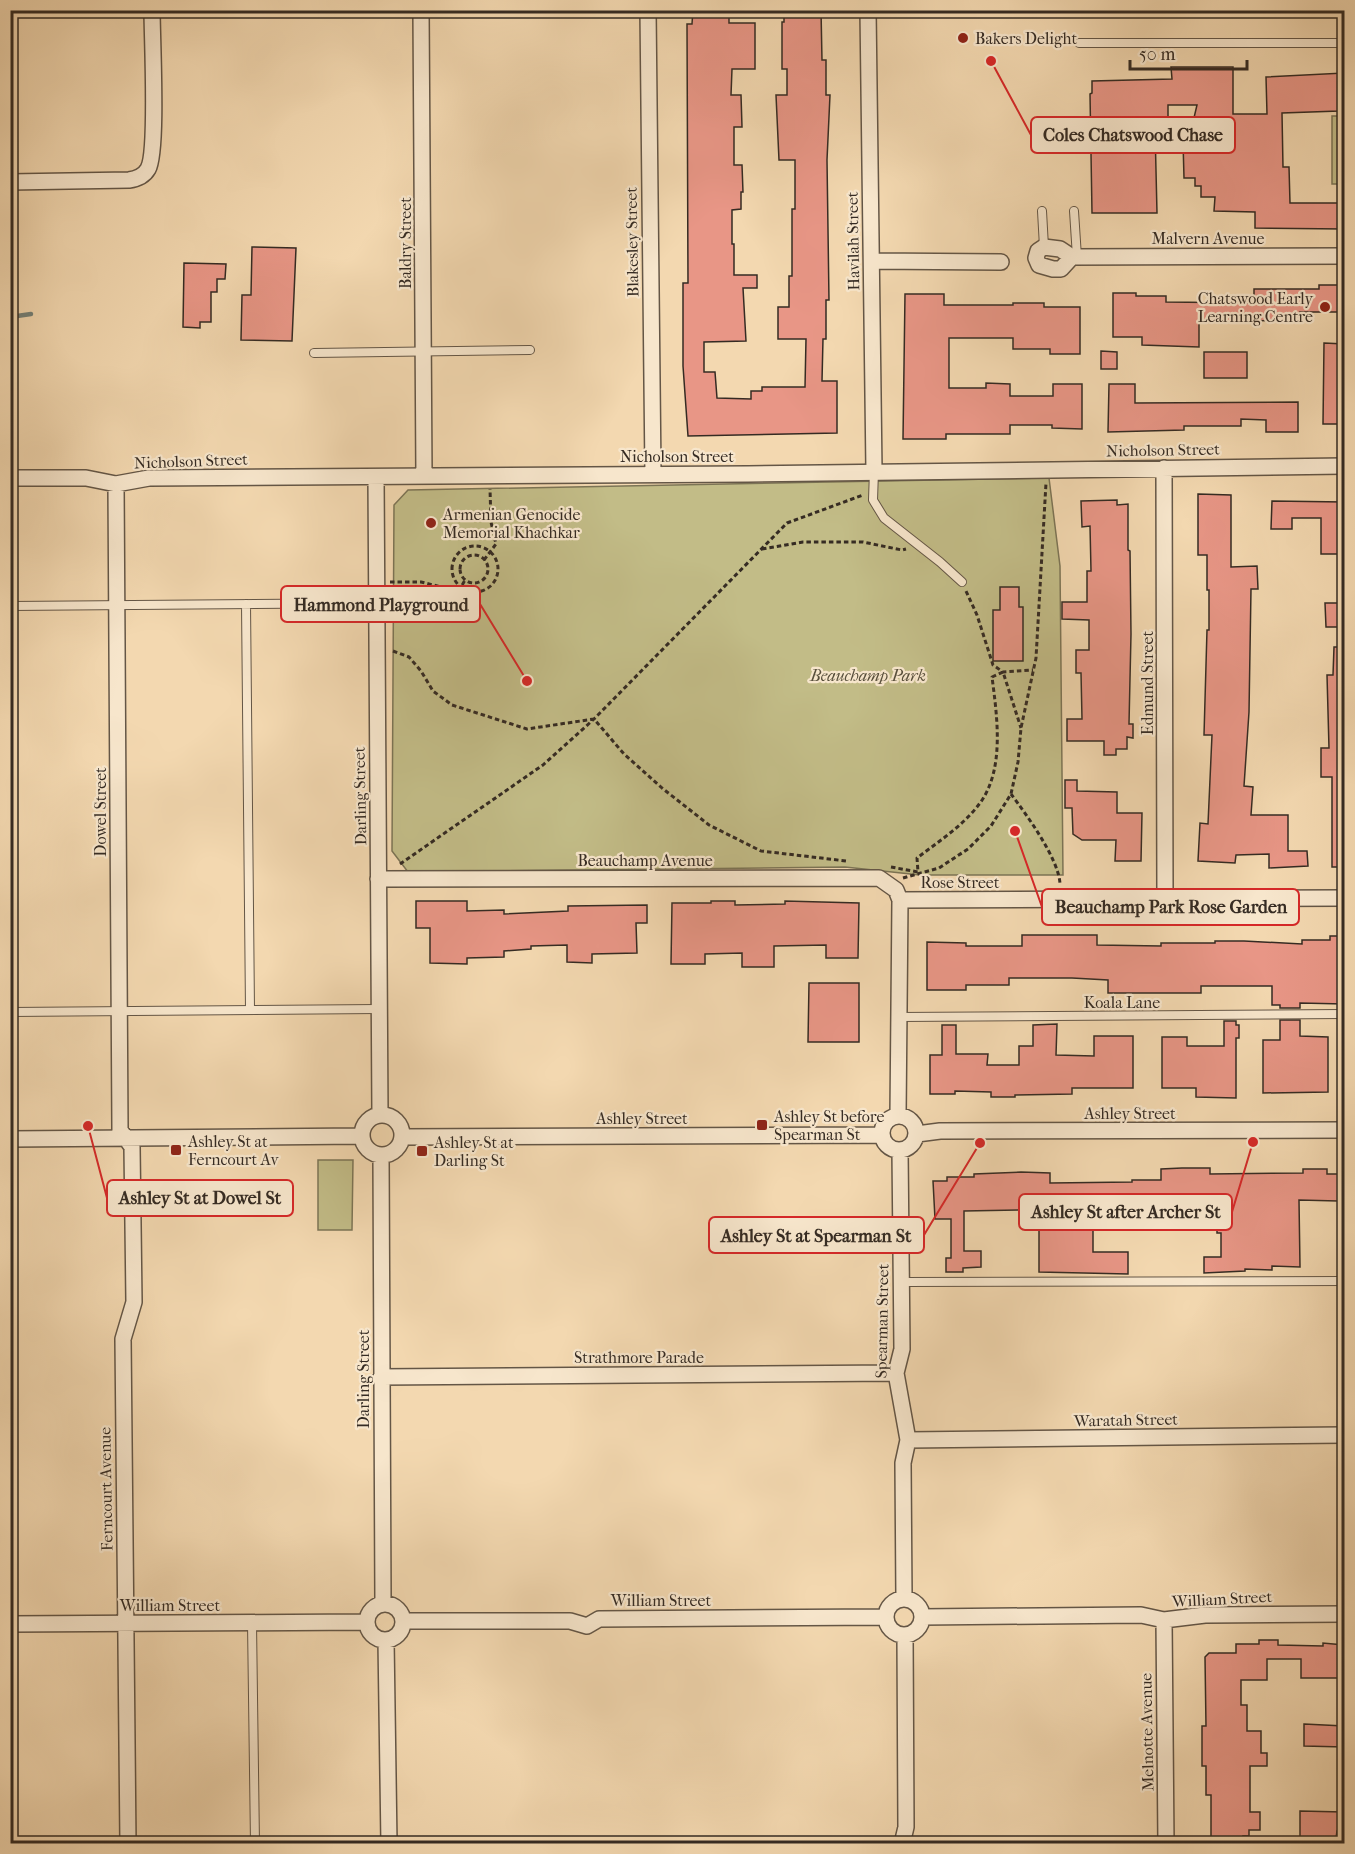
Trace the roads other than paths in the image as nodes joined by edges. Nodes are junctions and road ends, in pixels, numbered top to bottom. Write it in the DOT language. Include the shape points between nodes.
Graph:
graph roads {
  1 [pos="152,10"];
  2 [pos="421,10"];
  3 [pos="648,10"];
  4 [pos="868,10"];
  5 [pos="1079,43"];
  6 [pos="1344,43"];
  7 [pos="10,182"];
  8 [pos="1042,211"];
  9 [pos="1074,211"];
  10 [pos="1044,247"];
  11 [pos="1344,256"];
  12 [pos="1074,257"];
  13 [pos="872,261"];
  14 [pos="1001,262"];
  15 [pos="530,350"];
  16 [pos="423,352"];
  17 [pos="314,353"];
  18 [pos="1344,466"];
  19 [pos="1164,468"];
  20 [pos="874,471"];
  21 [pos="652,474"];
  22 [pos="424,476"];
  23 [pos="376,477"];
  24 [pos="10,478"];
  25 [pos="116,484"];
  26 [pos="962,582"];
  27 [pos="376,603"];
  28 [pos="246,604"];
  29 [pos="117,605"];
  30 [pos="10,606"];
  31 [pos="378,879"];
  32 [pos="1344,897"];
  33 [pos="1165,898"];
  34 [pos="900,900"];
  35 [pos="379,1009"];
  36 [pos="250,1010"];
  37 [pos="119,1011"];
  38 [pos="10,1012"];
  39 [pos="1344,1014"];
  40 [pos="899,1017"];
  41 [pos="380,1114"];
  42 [pos="898,1116"];
  43 [pos="1344,1130"];
  44 [pos="916,1134"];
  45 [pos="882,1135"];
  46 [pos="361,1136"];
  47 [pos="402,1137"];
  48 [pos="10,1139"];
  49 [pos="126,1139"];
  50 [pos="900,1150"];
  51 [pos="381,1155"];
  52 [pos="1344,1281"];
  53 [pos="901,1282"];
  54 [pos="896,1373"];
  55 [pos="381,1377"];
  56 [pos="1344,1435"];
  57 [pos="909,1440"];
  58 [pos="904,1599"];
  59 [pos="383,1604"];
  60 [pos="1344,1614"];
  61 [pos="886,1617"];
  62 [pos="922,1617"];
  63 [pos="1164,1620"];
  64 [pos="366,1622"];
  65 [pos="403,1622"];
  66 [pos="126,1623"];
  67 [pos="252,1623"];
  68 [pos="10,1624"];
  69 [pos="905,1635"];
  70 [pos="386,1640"];
  71 [pos="128,1844"];
  72 [pos="255,1844"];
  73 [pos="389,1844"];
  74 [pos="902,1844"];
  75 [pos="1166,1844"];
  1 -- 7 [label="street" via="153,146 148,170 129,180"];
  2 -- 16 [label="street, Baldry Street"];
  3 -- 21 [label="street, Blakesley Street"];
  4 -- 13 [label="street, Havilah Street"];
  5 -- 6 [label="lane"];
  8 -- 10 [label="lane"];
  9 -- 12 [label="lane"];
  10 -- 12 [label="street, Malvern Avenue" via="1036,258 1045,267 1061,268"];
  11 -- 12 [label="street, Malvern Avenue"];
  13 -- 14 [label="street"];
  13 -- 20 [label="street, Havilah Street"];
  15 -- 16 [label="lane"];
  16 -- 17 [label="lane"];
  16 -- 22 [label="street, Baldry Street"];
  18 -- 19 [label="street, Nicholson Street"];
  19 -- 20 [label="street, Nicholson Street"];
  19 -- 33 [label="street, Edmund Street"];
  20 -- 21 [label="street, Nicholson Street"];
  20 -- 26 [label="lane" via="875,506 884,518"];
  21 -- 22 [label="street, Nicholson Street"];
  22 -- 23 [label="street, Nicholson Street"];
  23 -- 25 [label="street, Nicholson Street" via="149,478"];
  23 -- 27 [label="street, Darling Street"];
  24 -- 25 [label="street, Nicholson Street" via="86,478"];
  25 -- 29 [label="street, Dowel Street"];
  27 -- 28 [label="lane"];
  27 -- 31 [label="street, Darling Street"];
  28 -- 29 [label="lane"];
  28 -- 36 [label="lane"];
  29 -- 30 [label="lane"];
  29 -- 37 [label="street, Dowel Street"];
  31 -- 34 [label="street, Beauchamp Avenue" via="868,877 889,883"];
  31 -- 35 [label="street, Darling Street"];
  32 -- 33 [label="street, Rose Street"];
  33 -- 34 [label="street, Rose Street"];
  34 -- 40 [label="street"];
  35 -- 36 [label="lane"];
  35 -- 41 [label="street, Darling Street"];
  36 -- 37 [label="lane"];
  37 -- 38 [label="lane"];
  37 -- 49 [label="street, Dowel Street" via="120,1130"];
  39 -- 40 [label="lane, Koala Lane"];
  40 -- 42 [label="street"];
  41 -- 46 [label="street" via="364,1124"];
  41 -- 47 [label="street" via="397,1120"];
  42 -- 44 [label="street" via="911,1120"];
  42 -- 45 [label="street" via="886,1122"];
  43 -- 44 [label="street, Ashley Street"];
  44 -- 50 [label="street" via="911,1146"];
  45 -- 47 [label="street, Ashley Street"];
  45 -- 50 [label="street" via="890,1147"];
  46 -- 49 [label="street"];
  46 -- 51 [label="street" via="366,1147"];
  47 -- 51 [label="street" via="396,1150"];
  48 -- 49 [label="street"];
  49 -- 66 [label="street, Ferncourt Avenue" via="132,1147 134,1302 123,1340"];
  50 -- 53 [label="street, Spearman Street"];
  51 -- 55 [label="street, Darling Street"];
  52 -- 53 [label="lane"];
  53 -- 54 [label="street, Spearman Street" via="902,1349"];
  54 -- 55 [label="street, Strathmore Parade"];
  54 -- 57 [label="street, Spearman Street"];
  55 -- 59 [label="street, Darling Street"];
  56 -- 57 [label="street, Waratah Street"];
  57 -- 58 [label="street, Spearman Street" via="903,1463"];
  58 -- 61 [label="street" via="891,1605"];
  58 -- 62 [label="street" via="916,1605"];
  59 -- 64 [label="street" via="371,1610"];
  59 -- 65 [label="street" via="397,1608"];
  60 -- 63 [label="street, William Street" via="1205,1615"];
  61 -- 65 [label="street, William Street" via="599,1619 588,1626 570,1621"];
  61 -- 69 [label="street" via="892,1630"];
  62 -- 63 [label="street, William Street" via="1141,1615"];
  62 -- 69 [label="street" via="915,1632"];
  63 -- 75 [label="street, Melnotte Avenue"];
  64 -- 67 [label="street, William Street"];
  64 -- 70 [label="street" via="370,1633"];
  65 -- 70 [label="street" via="400,1632"];
  66 -- 67 [label="street, William Street"];
  66 -- 68 [label="street, William Street"];
  66 -- 71 [label="street, Ferncourt Avenue"];
  67 -- 72 [label="lane"];
  69 -- 74 [label="street" via="906,1827"];
  70 -- 73 [label="street"];
}
